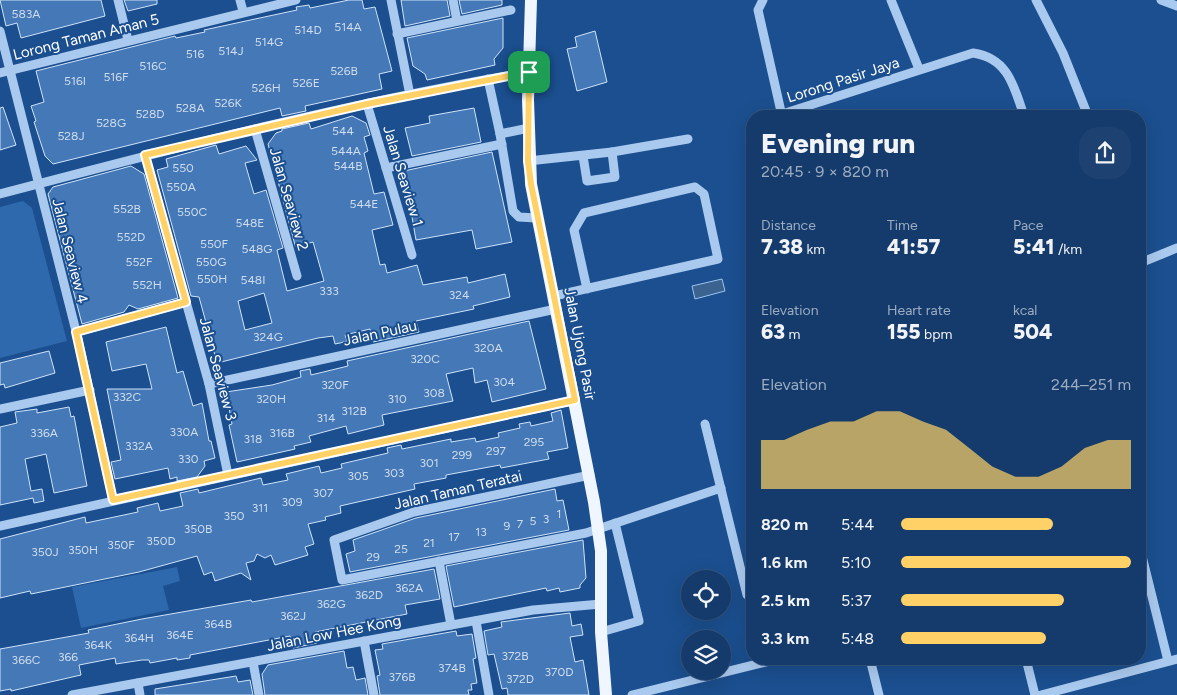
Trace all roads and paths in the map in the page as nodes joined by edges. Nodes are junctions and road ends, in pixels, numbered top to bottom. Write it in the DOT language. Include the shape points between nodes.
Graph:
graph roads {
  1 [pos="118,0"];
  2 [pos="240,0"];
  3 [pos="296,0"];
  4 [pos="390,0"];
  5 [pos="453,0"];
  6 [pos="531,0"];
  7 [pos="763,0"];
  8 [pos="891,0"];
  9 [pos="1036,0"];
  10 [pos="1161,0"];
  11 [pos="1177,6"];
  12 [pos="511,10"];
  13 [pos="243,12"];
  14 [pos="457,21"];
  15 [pos="0,31"];
  16 [pos="398,34"];
  17 [pos="128,40"];
  18 [pos="919,69"];
  19 [pos="10,70"];
  20 [pos="0,72"];
  21 [pos="529,72"];
  22 [pos="488,79"];
  23 [pos="410,95"];
  24 [pos="367,104"];
  25 [pos="779,110"];
  26 [pos="798,110"];
  27 [pos="1022,110"];
  28 [pos="1086,110"];
  29 [pos="529,128"];
  30 [pos="255,130"];
  31 [pos="501,139"];
  32 [pos="688,139"];
  33 [pos="612,152"];
  34 [pos="145,155"];
  35 [pos="583,156"];
  36 [pos="528,161"];
  37 [pos="386,168"];
  38 [pos="38,184"];
  39 [pos="0,194"];
  40 [pos="536,218"];
  41 [pos="1177,248"];
  42 [pos="412,255"];
  43 [pos="1146,261"];
  44 [pos="297,276"];
  45 [pos="587,289"];
  46 [pos="186,302"];
  47 [pos="555,303"];
  48 [pos="76,332"];
  49 [pos="209,384"];
  50 [pos="90,390"];
  51 [pos="575,400"];
  52 [pos="0,409"];
  53 [pos="705,424"];
  54 [pos="228,475"];
  55 [pos="590,475"];
  56 [pos="721,488"];
  57 [pos="113,500"];
  58 [pos="615,523"];
  59 [pos="0,526"];
  60 [pos="598,528"];
  61 [pos="439,562"];
  62 [pos="1146,568"];
  63 [pos="746,591"];
  64 [pos="601,604"];
  65 [pos="476,621"];
  66 [pos="450,625"];
  67 [pos="601,632"];
  68 [pos="364,640"];
  69 [pos="1173,660"];
  70 [pos="253,662"];
  71 [pos="754,665"];
  72 [pos="872,665"];
  73 [pos="1028,665"];
  74 [pos="138,683"];
  75 [pos="72,695"];
  76 [pos="140,695"];
  77 [pos="259,695"];
  78 [pos="374,695"];
  79 [pos="490,695"];
  80 [pos="606,695"];
  81 [pos="632,695"];
  82 [pos="879,695"];
  83 [pos="1035,695"];
  84 [pos="1041,695"];
  1 -- 17 [label="street"];
  2 -- 13 [label="street"];
  3 -- 13 [label="street, Lorong Taman Aman 5"];
  4 -- 16 [label="street"];
  5 -- 14 [label="street"];
  6 -- 21 [label="main road, Jalan Ujong Pasir"];
  7 -- 25 [label="street" via="758,10"];
  8 -- 18 [label="street"];
  9 -- 28 [label="street" via="1063,53"];
  10 -- 11 [label="street"];
  12 -- 14 [label="street"];
  13 -- 17 [label="street, Lorong Taman Aman 5"];
  14 -- 16 [label="street"];
  15 -- 19 [label="street, Jalan Seaview 4"];
  16 -- 23 [label="street"];
  17 -- 19 [label="street, Lorong Taman Aman 5"];
  18 -- 26 [label="street, Lorong Pasir Jaya"];
  18 -- 27 [label="street, Lorong Pasir Jaya" via="973,52 988,55 1000,64 1010,79"];
  19 -- 20 [label="street, Lorong Taman Aman 5"];
  19 -- 38 [label="street, Jalan Seaview 4"];
  21 -- 22 [label="street"];
  21 -- 29 [label="main road, Jalan Ujong Pasir"];
  22 -- 23 [label="street"];
  22 -- 31 [label="street"];
  23 -- 24 [label="street"];
  24 -- 30 [label="street"];
  24 -- 37 [label="street, Jalan Seaview 1"];
  29 -- 31 [label="street"];
  29 -- 36 [label="main road, Jalan Ujong Pasir"];
  30 -- 34 [label="street"];
  30 -- 44 [label="street, Jalan Seaview 2"];
  31 -- 37 [label="street"];
  31 -- 40 [label="street" via="513,211 519,217"];
  32 -- 33 [label="street"];
  33 -- 35 [label="street"];
  33 -- 35 [label="street" via="615,177 596,180 587,181"];
  34 -- 38 [label="street"];
  34 -- 46 [label="street, Jalan Seaview 3"];
  35 -- 36 [label="street"];
  36 -- 40 [label="main road, Jalan Ujong Pasir"];
  37 -- 42 [label="street, Jalan Seaview 1"];
  38 -- 39 [label="street"];
  38 -- 48 [label="street, Jalan Seaview 4"];
  40 -- 47 [label="main road, Jalan Ujong Pasir"];
  41 -- 43 [label="street"];
  45 -- 45 [label="street, Jalan Pulau" via="574,230 584,213 695,187 704,194 718,259"];
  45 -- 47 [label="street, Jalan Pulau"];
  46 -- 48 [label="street"];
  46 -- 49 [label="street, Jalan Seaview 3"];
  47 -- 49 [label="street, Jalan Pulau"];
  47 -- 51 [label="main road, Jalan Ujong Pasir"];
  48 -- 50 [label="street, Jalan Seaview 4"];
  49 -- 54 [label="street, Jalan Seaview 3"];
  50 -- 52 [label="street"];
  50 -- 57 [label="street, Jalan Seaview 4"];
  51 -- 54 [label="street"];
  51 -- 55 [label="main road, Jalan Ujong Pasir"];
  53 -- 56 [label="street"];
  54 -- 57 [label="street"];
  55 -- 60 [label="main road, Jalan Ujong Pasir"];
  55 -- 61 [label="street, Jalan Taman Teratai" via="414,512 334,540 342,580"];
  56 -- 58 [label="street"];
  56 -- 63 [label="street"];
  57 -- 59 [label="street"];
  58 -- 60 [label="street"];
  58 -- 67 [label="street" via="639,620"];
  60 -- 61 [label="street"];
  60 -- 64 [label="main road, Jalan Ujong Pasir"];
  61 -- 66 [label="street"];
  62 -- 69 [label="street"];
  64 -- 65 [label="street, Jalan Low Hee Kong" via="533,610"];
  64 -- 67 [label="main road, Jalan Ujong Pasir"];
  65 -- 66 [label="street, Jalan Low Hee Kong"];
  65 -- 79 [label="street"];
  66 -- 68 [label="street, Jalan Low Hee Kong"];
  67 -- 80 [label="main road, Jalan Ujong Pasir"];
  68 -- 70 [label="street, Jalan Low Hee Kong"];
  68 -- 78 [label="street"];
  69 -- 84 [label="street"];
  70 -- 74 [label="street, Jalan Low Hee Kong"];
  70 -- 77 [label="street"];
  71 -- 81 [label="street"];
  72 -- 82 [label="street"];
  73 -- 83 [label="street"];
  74 -- 75 [label="street, Jalan Low Hee Kong"];
  74 -- 76 [label="street"];
}
